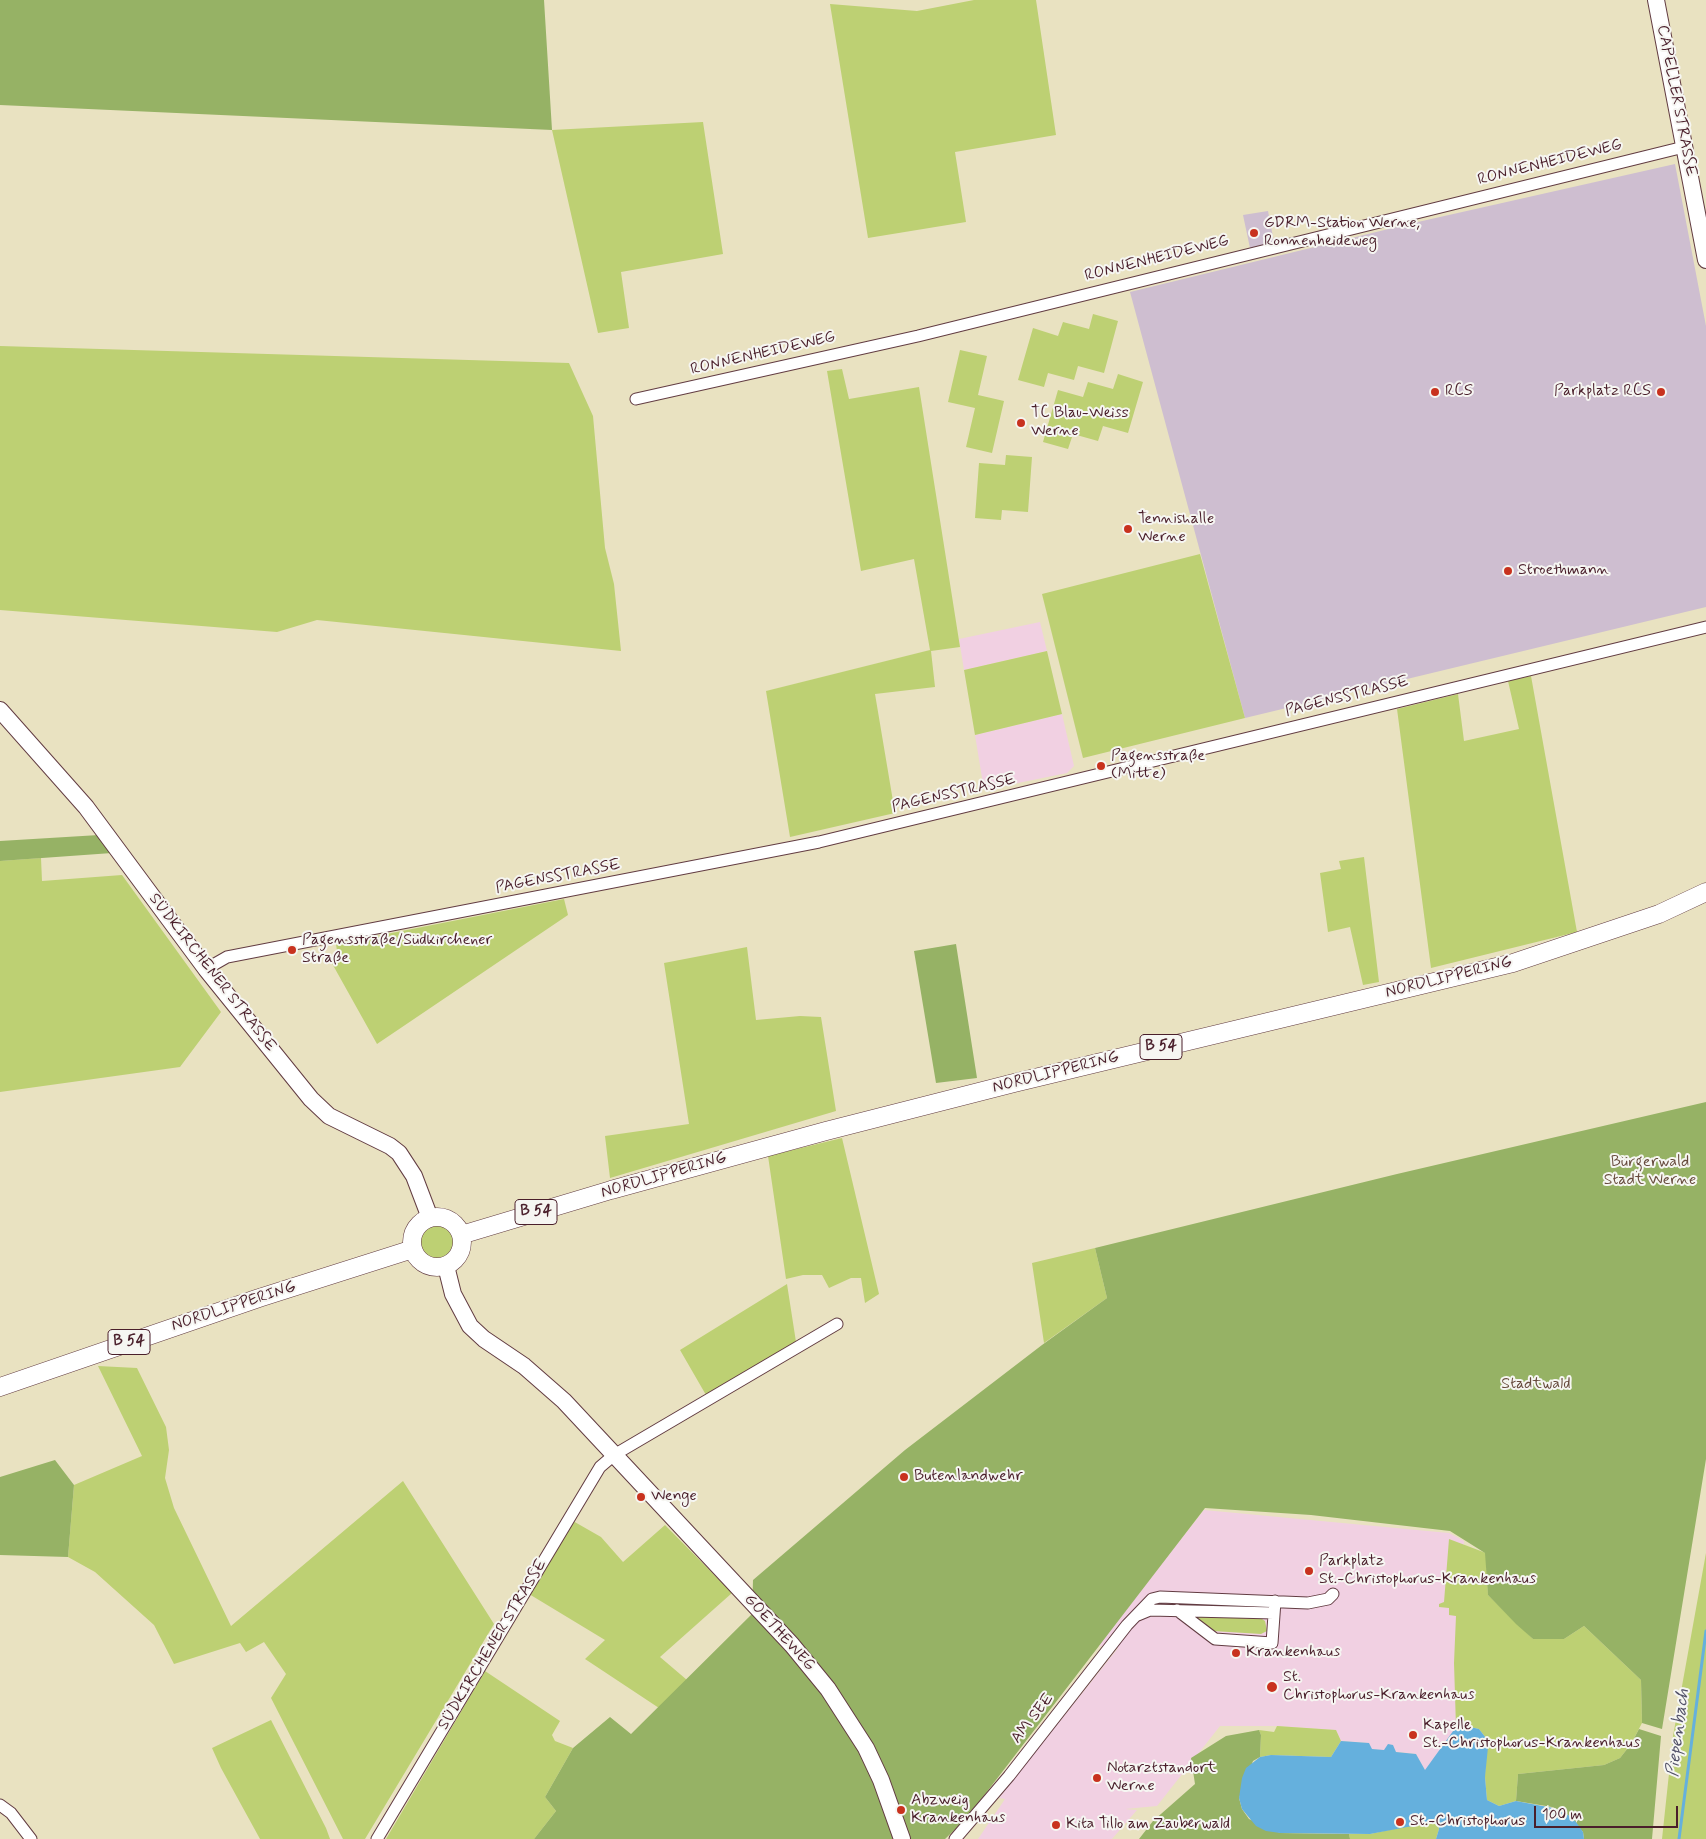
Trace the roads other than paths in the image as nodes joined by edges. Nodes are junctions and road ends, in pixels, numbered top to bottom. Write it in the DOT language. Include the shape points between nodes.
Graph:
graph roads {
  1 [pos="1656,0"];
  2 [pos="1684,147"];
  3 [pos="1706,260"];
  4 [pos="636,399"];
  5 [pos="1706,627"];
  6 [pos="0,710"];
  7 [pos="1706,892"];
  8 [pos="206,969"];
  9 [pos="430,1218"];
  10 [pos="461,1235"];
  11 [pos="413,1249"];
  12 [pos="446,1266"];
  13 [pos="838,1324"];
  14 [pos="0,1387"];
  15 [pos="614,1456"];
  16 [pos="1333,1594"];
  17 [pos="1274,1607"];
  18 [pos="1177,1610"];
  19 [pos="1135,1618"];
  20 [pos="0,1805"];
  21 [pos="31,1839"];
  22 [pos="376,1839"];
  23 [pos="902,1839"];
  24 [pos="955,1839"];
  1 -- 2 [label="street, CAPELLER STRASSE"];
  2 -- 3 [label="street, CAPELLER STRASSE"];
  2 -- 4 [label="street, RONNENHEIDEWEG" via="918,336"];
  5 -- 8 [label="street, PAGENSSTRASSE" via="819,842 226,957"];
  6 -- 8 [label="street, SÜDKIRCHENER STRASSE" via="86,807"];
  7 -- 10 [label="main road, NORDLIPPERING / B 54" via="1659,914 1513,963 826,1131"];
  8 -- 9 [label="street, SÜDKIRCHENER STRASSE" via="310,1099 329,1116 399,1153 414,1176"];
  9 -- 10 [label="main road" via="447,1219"];
  9 -- 11 [label="main road" via="413,1234"];
  10 -- 12 [label="main road" via="459,1255"];
  11 -- 12 [label="main road" via="422,1263 438,1268"];
  11 -- 14 [label="main road, NORDLIPPERING / B 54"];
  12 -- 15 [label="street" via="453,1294 470,1326 551,1389"];
  13 -- 15 [label="street, SÜDKIRCHENER STRASSE"];
  15 -- 22 [label="street, SÜDKIRCHENER STRASSE" via="600,1467 589,1484"];
  15 -- 23 [label="street, GOETHEWEG" via="792,1645 828,1689 866,1748"];
  16 -- 17 [label="street, AM SEE" via="1318,1602"];
  17 -- 18 [label="street, AM SEE"];
  17 -- 18 [label="street" via="1272,1643 1215,1639"];
  17 -- 19 [label="street, AM SEE" via="1160,1597 1152,1600"];
  18 -- 19 [label="street, AM SEE" via="1150,1610"];
  19 -- 24 [label="street, AM SEE"];
  20 -- 21 [label="street" via="11,1813"];
}
